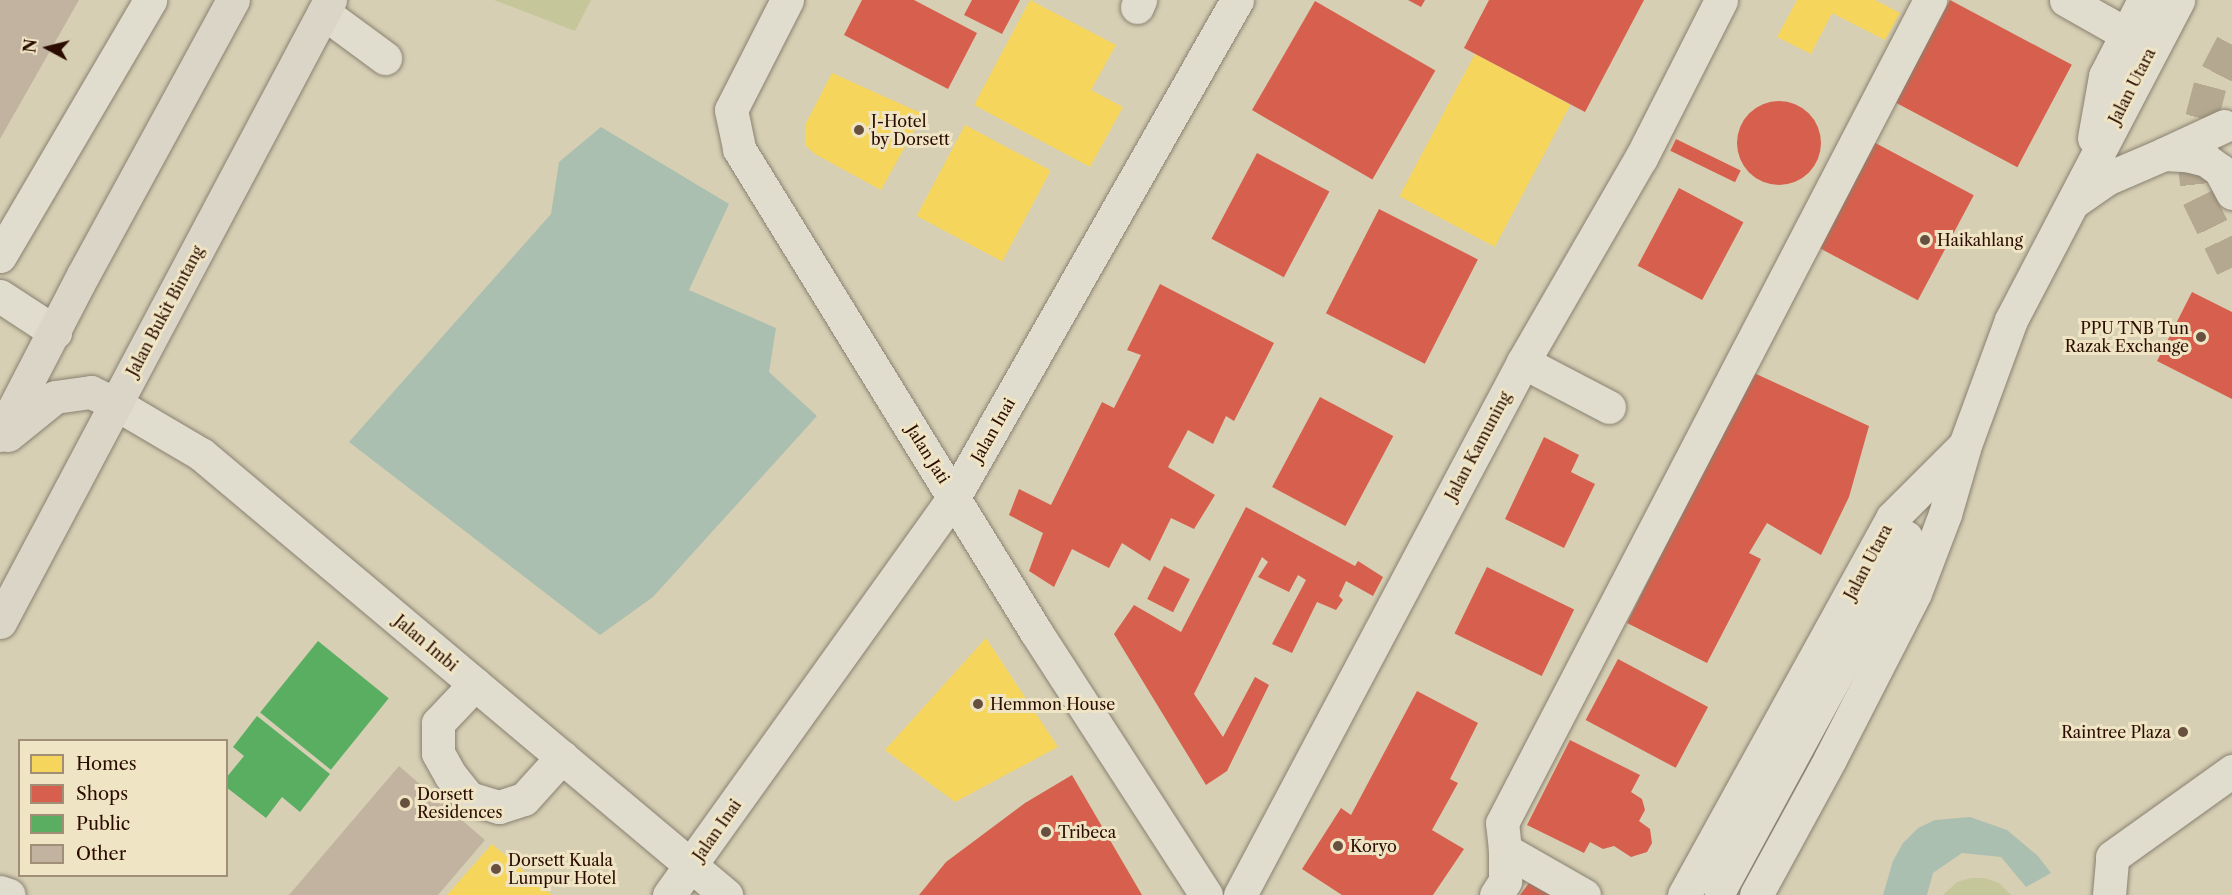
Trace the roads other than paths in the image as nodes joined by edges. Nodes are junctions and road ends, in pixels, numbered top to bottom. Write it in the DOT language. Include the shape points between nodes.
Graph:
graph roads {
  1 [pos="150,0"];
  2 [pos="233,0"];
  3 [pos="787,0"];
  4 [pos="1237,0"];
  5 [pos="1721,0"];
  6 [pos="1930,0"];
  7 [pos="2066,0"];
  8 [pos="2144,0"];
  9 [pos="2178,0"];
  10 [pos="327,7"];
  11 [pos="2126,34"];
  12 [pos="385,58"];
  13 [pos="2228,118"];
  14 [pos="2164,154"];
  15 [pos="2087,173"];
  16 [pos="2226,181"];
  17 [pos="2071,204"];
  18 [pos="0,256"];
  19 [pos="0,296"];
  20 [pos="55,332"];
  21 [pos="1523,362"];
  22 [pos="116,404"];
  23 [pos="1610,407"];
  24 [pos="0,435"];
  25 [pos="0,442"];
  26 [pos="1965,445"];
  27 [pos="1935,475"];
  28 [pos="954,497"];
  29 [pos="0,622"];
  30 [pos="475,684"];
  31 [pos="562,757"];
  32 [pos="2232,771"];
  33 [pos="1505,850"];
  34 [pos="691,866"];
  35 [pos="1720,889"];
  36 [pos="0,892"];
  37 [pos="9,895"];
  38 [pos="669,895"];
  39 [pos="726,895"];
  40 [pos="1206,895"];
  41 [pos="1240,895"];
  42 [pos="1496,895"];
  43 [pos="1584,895"];
  44 [pos="1684,895"];
  45 [pos="1756,895"];
  46 [pos="2109,895"];
  1 -- 18 [label="street"];
  2 -- 20 [label="main road"];
  3 -- 28 [label="street, Jalan Jati" via="731,110 739,148"];
  4 -- 28 [label="street, Jalan Inai"];
  5 -- 21 [label="street, Jalan Kamuning" via="1641,158"];
  6 -- 33 [label="street" via="1502,823"];
  7 -- 11 [label="street"];
  8 -- 11 [label="street, Jalan Utara"];
  9 -- 15 [label="street, Jalan Utara"];
  10 -- 12 [label="street"];
  10 -- 22 [label="main road, Jalan Bukit Bintang"];
  11 -- 15 [label="street, Jalan Utara" via="2105,76"];
  13 -- 14 [label="street"];
  13 -- 16 [label="street"];
  14 -- 16 [label="street" via="2206,160"];
  14 -- 17 [label="street" via="2106,179"];
  15 -- 17 [label="street, Jalan Utara"];
  17 -- 26 [label="street, Jalan Utara" via="2011,320"];
  19 -- 20 [label="street"];
  20 -- 24 [label="main road"];
  21 -- 23 [label="street"];
  21 -- 41 [label="street, Jalan Kamuning"];
  22 -- 25 [label="main road" via="91,392 55,397"];
  22 -- 29 [label="main road, Jalan Bukit Bintang"];
  22 -- 30 [label="street, Jalan Imbi" via="201,454"];
  26 -- 27 [label="street, Jalan Utara"];
  26 -- 45 [label="street" via="1945,514 1915,593"];
  27 -- 35 [label="street" via="1862,628"];
  27 -- 44 [label="street, Jalan Utara" via="1892,518"];
  28 -- 34 [label="street, Jalan Inai"];
  28 -- 40 [label="street, Jalan Jati"];
  30 -- 31 [label="street, Jalan Imbi"];
  30 -- 31 [label="street" via="438,723 438,753 470,798 499,807 524,799"];
  31 -- 34 [label="street, Jalan Imbi"];
  32 -- 46 [label="street" via="2112,858"];
  33 -- 42 [label="street" via="1505,881"];
  33 -- 43 [label="street"];
  34 -- 38 [label="street, Jalan Inai"];
  34 -- 39 [label="street, Jalan Imbi"];
  36 -- 37 [label="street"];
}
